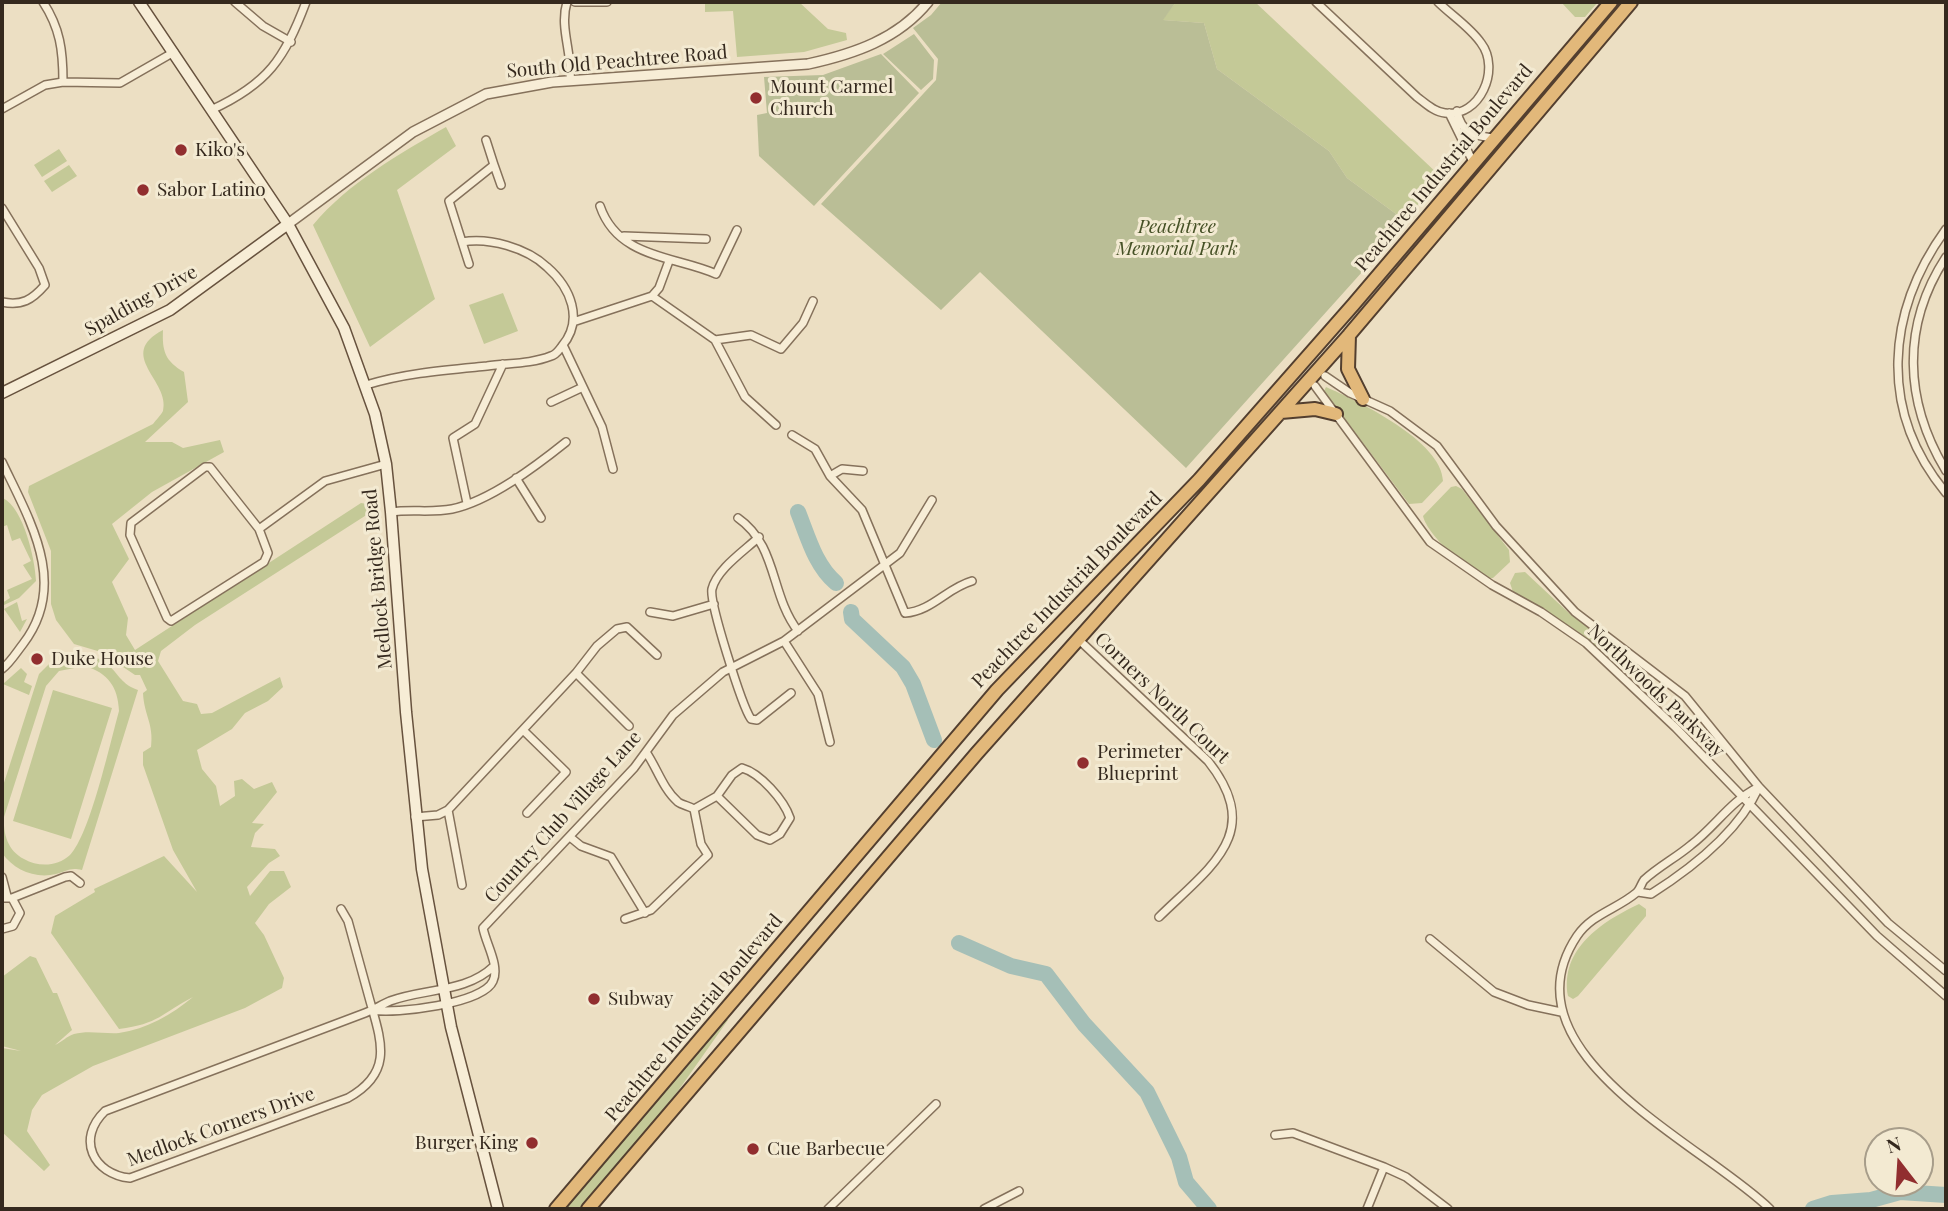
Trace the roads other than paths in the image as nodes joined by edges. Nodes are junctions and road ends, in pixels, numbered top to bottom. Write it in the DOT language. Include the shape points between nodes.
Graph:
graph roads {
  1 [pos="43,2"];
  2 [pos="139,2"];
  3 [pos="235,2"];
  4 [pos="306,2"];
  5 [pos="567,2"];
  6 [pos="575,2"];
  7 [pos="607,2"];
  8 [pos="928,2"];
  9 [pos="1316,2"];
  10 [pos="1438,2"];
  11 [pos="1611,2"];
  12 [pos="1631,2"];
  13 [pos="291,42"];
  14 [pos="174,52"];
  15 [pos="570,81"];
  16 [pos="63,82"];
  17 [pos="2,109"];
  18 [pos="211,110"];
  19 [pos="1453,112"];
  20 [pos="1468,132"];
  21 [pos="1461,138"];
  22 [pos="1494,138"];
  23 [pos="486,140"];
  24 [pos="1473,162"];
  25 [pos="494,165"];
  26 [pos="501,185"];
  27 [pos="600,206"];
  28 [pos="2,208"];
  29 [pos="288,224"];
  30 [pos="737,229"];
  31 [pos="1946,229"];
  32 [pos="623,236"];
  33 [pos="706,239"];
  34 [pos="462,242"];
  35 [pos="1946,257"];
  36 [pos="669,261"];
  37 [pos="469,264"];
  38 [pos="652,296"];
  39 [pos="813,301"];
  40 [pos="2,302"];
  41 [pos="576,321"];
  42 [pos="1349,335"];
  43 [pos="715,340"];
  44 [pos="563,345"];
  45 [pos="503,364"];
  46 [pos="1325,376"];
  47 [pos="366,385"];
  48 [pos="1315,386"];
  49 [pos="583,387"];
  50 [pos="2,393"];
  51 [pos="1363,399"];
  52 [pos="551,402"];
  53 [pos="1281,412"];
  54 [pos="1336,414"];
  55 [pos="776,425"];
  56 [pos="792,435"];
  57 [pos="566,442"];
  58 [pos="2,462"];
  59 [pos="386,464"];
  60 [pos="613,469"];
  61 [pos="863,471"];
  62 [pos="1946,471"];
  63 [pos="830,476"];
  64 [pos="516,478"];
  65 [pos="12,482"];
  66 [pos="2,488"];
  67 [pos="1946,493"];
  68 [pos="932,500"];
  69 [pos="467,503"];
  70 [pos="391,512"];
  71 [pos="541,518"];
  72 [pos="738,518"];
  73 [pos="259,529"];
  74 [pos="759,537"];
  75 [pos="884,564"];
  76 [pos="972,581"];
  77 [pos="714,604"];
  78 [pos="650,612"];
  79 [pos="798,631"];
  80 [pos="1078,639"];
  81 [pos="784,641"];
  82 [pos="657,655"];
  83 [pos="731,668"];
  84 [pos="2,669"];
  85 [pos="576,673"];
  86 [pos="791,693"];
  87 [pos="629,726"];
  88 [pos="523,730"];
  89 [pos="830,743"];
  90 [pos="646,752"];
  91 [pos="1759,787"];
  92 [pos="718,796"];
  93 [pos="1739,797"];
  94 [pos="1749,807"];
  95 [pos="694,809"];
  96 [pos="448,810"];
  97 [pos="527,813"];
  98 [pos="415,817"];
  99 [pos="570,838"];
  100 [pos="2,877"];
  101 [pos="80,883"];
  102 [pos="462,885"];
  103 [pos="1638,892"];
  104 [pos="7,898"];
  105 [pos="341,909"];
  106 [pos="645,912"];
  107 [pos="1159,917"];
  108 [pos="625,919"];
  109 [pos="2,929"];
  110 [pos="1430,939"];
  111 [pos="494,965"];
  112 [pos="1946,971"];
  113 [pos="443,988"];
  114 [pos="1946,996"];
  115 [pos="446,1003"];
  116 [pos="373,1010"];
  117 [pos="1561,1012"];
  118 [pos="936,1104"];
  119 [pos="1275,1135"];
  120 [pos="1384,1167"];
  121 [pos="1019,1191"];
  122 [pos="560,1205"];
  123 [pos="498,1209"];
  124 [pos="549,1209"];
  125 [pos="588,1209"];
  126 [pos="828,1209"];
  127 [pos="984,1209"];
  128 [pos="1367,1209"];
  129 [pos="1448,1209"];
  130 [pos="1770,1209"];
  1 -- 16 [label="street" via="57,24"];
  2 -- 14 [label="main road, Medlock Bridge Road"];
  3 -- 13 [label="street"];
  4 -- 13 [label="street"];
  5 -- 15 [label="street" via="564,28"];
  6 -- 7 [label="street"];
  8 -- 15 [label="street, South Old Peachtree Road" via="901,28 841,57 808,64"];
  9 -- 19 [label="street" via="1417,97 1433,109"];
  10 -- 19 [label="street" via="1482,43 1488,62 1484,92 1470,107"];
  11 -- 22 [label="highway, Peachtree Industrial Boulevard"];
  12 -- 42 [label="highway, Peachtree Industrial Boulevard"];
  13 -- 18 [label="street" via="263,78"];
  14 -- 16 [label="street" via="120,83"];
  14 -- 18 [label="main road, Medlock Bridge Road"];
  15 -- 29 [label="street, South Old Peachtree Road" via="517,86 457,106 376,158"];
  16 -- 17 [label="street" via="30,90"];
  18 -- 29 [label="main road, Medlock Bridge Road"];
  19 -- 20 [label="street"];
  19 -- 21 [label="street"];
  20 -- 21 [label="street"];
  20 -- 22 [label="street"];
  21 -- 24 [label="street"];
  22 -- 24 [label="highway, Peachtree Industrial Boulevard"];
  23 -- 25 [label="street"];
  24 -- 122 [label="highway, Peachtree Industrial Boulevard" via="1199,480 998,690"];
  25 -- 26 [label="street"];
  25 -- 34 [label="street" via="449,201"];
  27 -- 32 [label="street"];
  28 -- 40 [label="street" via="45,285 25,302"];
  29 -- 47 [label="main road, Medlock Bridge Road" via="336,312"];
  29 -- 50 [label="main road, Spalding Drive" via="170,310"];
  30 -- 36 [label="street" via="716,274"];
  31 -- 67 [label="street" via="1916,277 1905,309 1897,371 1913,442"];
  32 -- 33 [label="street"];
  32 -- 36 [label="street" via="650,256"];
  34 -- 37 [label="street"];
  34 -- 41 [label="street" via="489,240 547,266 569,296"];
  35 -- 62 [label="street" via="1929,286 1913,352 1919,413"];
  36 -- 38 [label="street"];
  38 -- 41 [label="street"];
  38 -- 43 [label="street"];
  39 -- 43 [label="street" via="803,323 781,349 751,335"];
  41 -- 44 [label="street"];
  42 -- 51 [label="highway" via="1348,369"];
  42 -- 53 [label="highway, Peachtree Industrial Boulevard"];
  43 -- 55 [label="street" via="745,397"];
  44 -- 45 [label="street" via="554,356"];
  44 -- 49 [label="street"];
  45 -- 47 [label="street" via="392,377"];
  45 -- 69 [label="street" via="475,424 453,438"];
  46 -- 51 [label="street, Northwoods Parkway"];
  47 -- 59 [label="main road, Medlock Bridge Road"];
  48 -- 54 [label="street, Northwoods Parkway"];
  49 -- 52 [label="street"];
  49 -- 60 [label="street" via="602,427"];
  51 -- 91 [label="street, Northwoods Parkway" via="1390,411 1437,446 1496,526 1568,604 1685,696"];
  53 -- 54 [label="highway" via="1315,409"];
  53 -- 80 [label="highway, Peachtree Industrial Boulevard"];
  54 -- 93 [label="street, Northwoods Parkway" via="1430,541 1586,643 1676,728"];
  56 -- 63 [label="street" via="815,449"];
  57 -- 64 [label="street"];
  58 -- 65 [label="street"];
  59 -- 70 [label="main road, Medlock Bridge Road"];
  59 -- 73 [label="street" via="325,481"];
  61 -- 63 [label="street" via="842,469"];
  63 -- 75 [label="street" via="862,510"];
  64 -- 69 [label="street"];
  64 -- 71 [label="street"];
  65 -- 66 [label="street"];
  65 -- 84 [label="street" via="44,560 46,588 29,636"];
  68 -- 75 [label="street, Country Club Village Lane" via="900,553"];
  69 -- 70 [label="street" via="452,509"];
  70 -- 98 [label="main road, Medlock Bridge Road"];
  72 -- 74 [label="street"];
  73 -- 73 [label="street" via="268,553 264,562 171,621 130,535 134,518 210,467"];
  74 -- 77 [label="street" via="717,577 711,592"];
  74 -- 79 [label="street" via="768,552 778,597"];
  75 -- 76 [label="street" via="905,613 935,603 958,585"];
  75 -- 79 [label="street, Country Club Village Lane"];
  77 -- 78 [label="street" via="673,616"];
  77 -- 83 [label="street"];
  79 -- 81 [label="street, Country Club Village Lane"];
  80 -- 107 [label="street, Corners North Court" via="1208,761 1226,783 1234,805 1223,851"];
  80 -- 125 [label="highway, Peachtree Industrial Boulevard"];
  81 -- 83 [label="street, Country Club Village Lane"];
  81 -- 89 [label="street" via="818,694"];
  82 -- 85 [label="street" via="627,627 617,629"];
  83 -- 86 [label="street" via="751,719 757,720"];
  83 -- 90 [label="street, Country Club Village Lane" via="673,715"];
  85 -- 87 [label="street"];
  85 -- 88 [label="street"];
  88 -- 96 [label="street"];
  88 -- 97 [label="street" via="566,772"];
  90 -- 95 [label="street" via="679,803"];
  90 -- 99 [label="street, Country Club Village Lane"];
  91 -- 93 [label="street"];
  91 -- 94 [label="street"];
  91 -- 112 [label="street, Northwoods Parkway" via="1888,923"];
  92 -- 92 [label="street" via="732,775 742,768 751,770 787,808 790,818 770,840 757,835"];
  92 -- 95 [label="street"];
  93 -- 94 [label="street, Northwoods Parkway"];
  93 -- 103 [label="street" via="1693,844 1643,881"];
  94 -- 103 [label="street" via="1677,877 1651,894"];
  94 -- 114 [label="street, Northwoods Parkway" via="1877,936"];
  95 -- 106 [label="street" via="708,855"];
  96 -- 98 [label="street"];
  96 -- 102 [label="street"];
  98 -- 113 [label="main road, Medlock Bridge Road"];
  99 -- 106 [label="street" via="611,857"];
  99 -- 111 [label="street, Country Club Village Lane" via="483,928"];
  100 -- 104 [label="street"];
  101 -- 104 [label="street" via="65,877"];
  103 -- 117 [label="street" via="1602,912 1578,934 1561,972"];
  104 -- 109 [label="street" via="16,902 19,918"];
  105 -- 116 [label="street, Medlock Corners Drive"];
  106 -- 108 [label="street"];
  110 -- 117 [label="street" via="1494,992"];
  111 -- 113 [label="street" via="469,984"];
  111 -- 115 [label="street" via="494,980 487,990"];
  113 -- 115 [label="main road, Medlock Bridge Road"];
  113 -- 116 [label="street, Medlock Corners Drive"];
  115 -- 116 [label="street, Medlock Corners Drive" via="390,1013"];
  115 -- 123 [label="main road, Medlock Bridge Road"];
  116 -- 116 [label="street, Medlock Corners Drive" via="381,1050 379,1068 368,1084 348,1098 130,1178 117,1177 99,1166 90,1144 93,1127 105,1111"];
  117 -- 130 [label="street" via="1574,1042 1627,1099"];
  118 -- 126 [label="street"];
  119 -- 120 [label="street" via="1293,1133"];
  120 -- 128 [label="street"];
  120 -- 129 [label="street" via="1406,1177"];
  121 -- 127 [label="street"];
  122 -- 124 [label="highway, Peachtree Industrial Boulevard"];
}
